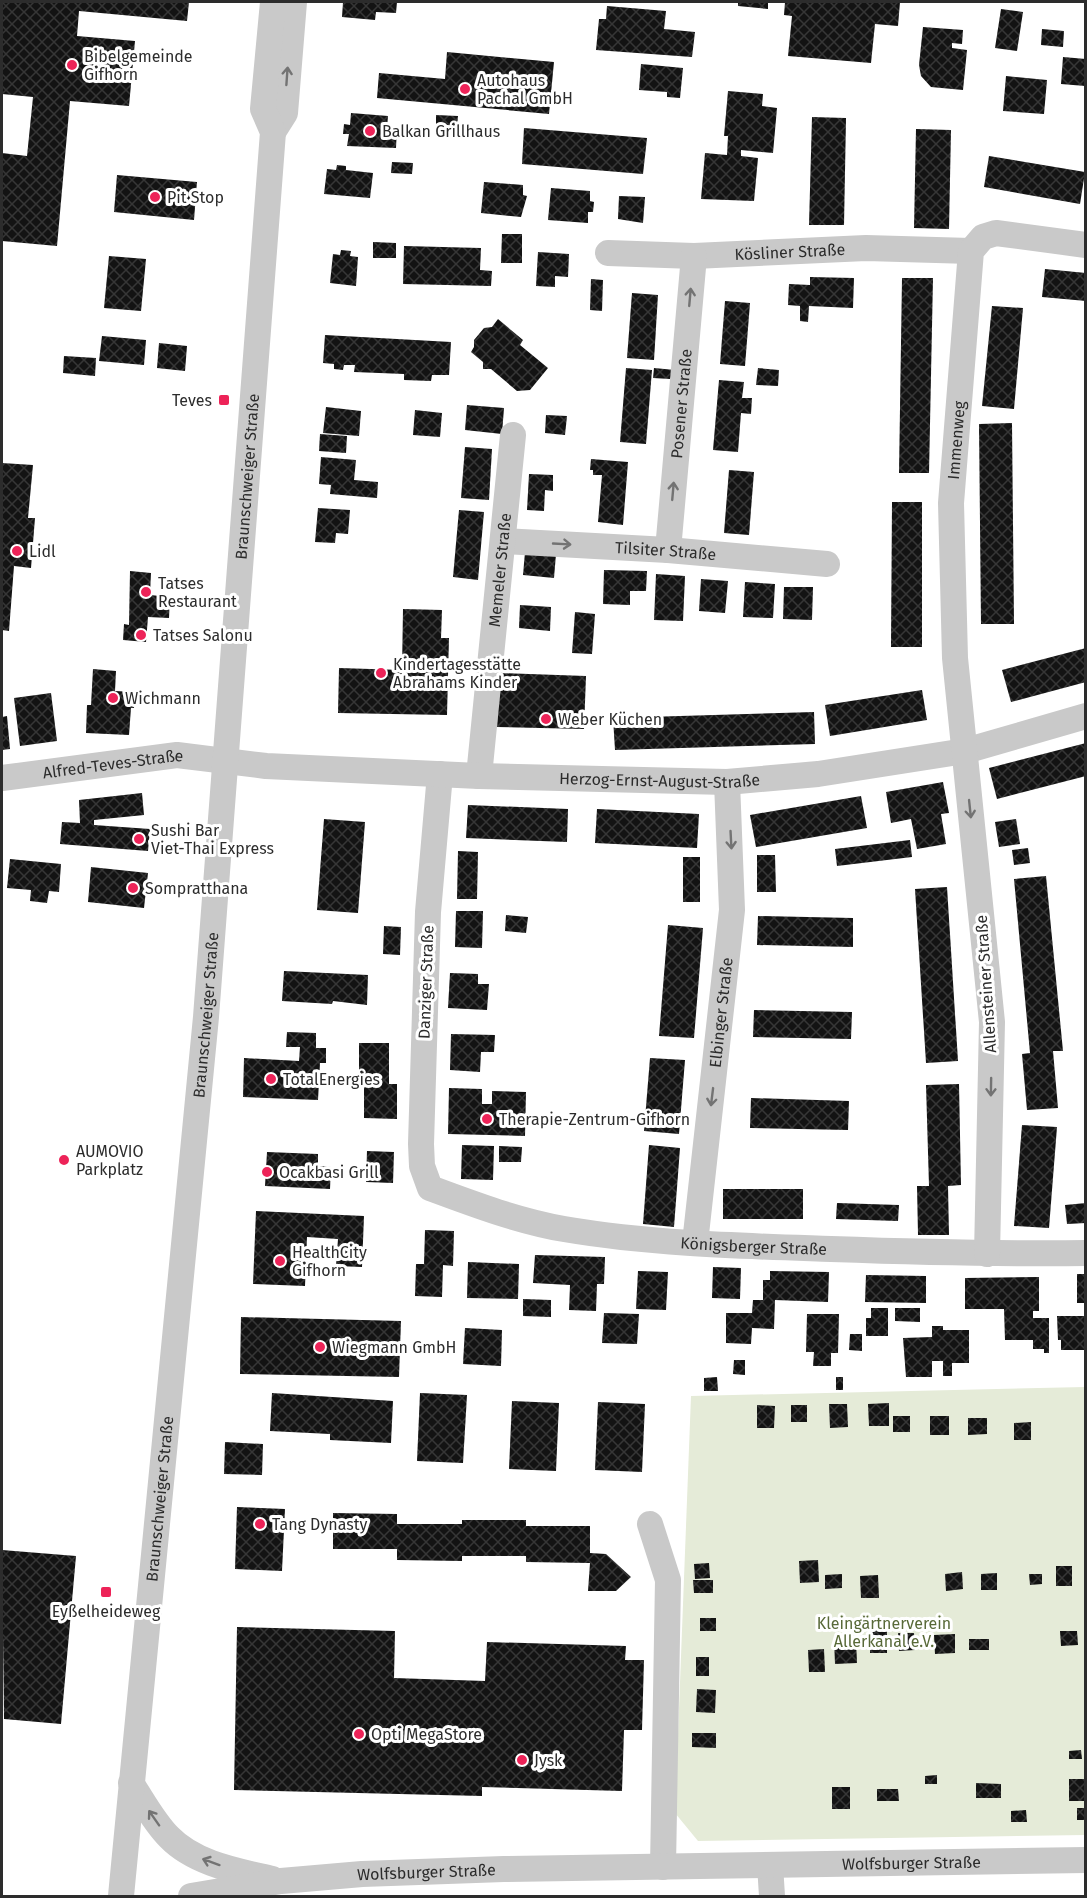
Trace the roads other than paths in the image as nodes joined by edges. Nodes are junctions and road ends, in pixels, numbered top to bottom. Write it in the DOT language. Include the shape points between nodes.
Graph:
graph roads {
  1 [pos="273,2"];
  2 [pos="294,2"];
  3 [pos="273,132"];
  4 [pos="1086,245"];
  5 [pos="971,251"];
  6 [pos="608,253"];
  7 [pos="694,256"];
  8 [pos="513,435"];
  9 [pos="504,541"];
  10 [pos="668,550"];
  11 [pos="827,564"];
  12 [pos="1086,716"];
  13 [pos="964,751"];
  14 [pos="226,762"];
  15 [pos="440,774"];
  16 [pos="479,776"];
  17 [pos="2,778"];
  18 [pos="727,782"];
  19 [pos="429,1188"];
  20 [pos="695,1243"];
  21 [pos="1086,1253"];
  22 [pos="987,1254"];
  23 [pos="650,1524"];
  24 [pos="131,1783"];
  25 [pos="1086,1860"];
  26 [pos="770,1865"];
  27 [pos="663,1867"];
  28 [pos="281,1881"];
  29 [pos="121,1896"];
  30 [pos="191,1896"];
  31 [pos="772,1896"];
  1 -- 3 [label="street, Braunschweiger Straße" via="263,109"];
  3 -- 2 [label="street, Braunschweiger Straße, one-way" via="285,113"];
  3 -- 14 [label="street, Braunschweiger Straße"];
  4 -- 5 [label="street" via="996,233 983,237"];
  5 -- 7 [label="street, Kösliner Straße" via="850,248"];
  5 -- 13 [label="street, Immenweg" via="951,502 955,658"];
  6 -- 7 [label="street, Kösliner Straße"];
  10 -- 7 [label="street, Posener Straße, one-way"];
  8 -- 9 [label="street, Memeler Straße"];
  9 -- 10 [label="street, Tilsiter Straße, one-way"];
  9 -- 16 [label="street, Memeler Straße"];
  10 -- 11 [label="street, Tilsiter Straße"];
  12 -- 13 [label="street, Herzog-Ernst-August-Straße"];
  13 -- 18 [label="street, Herzog-Ernst-August-Straße" via="818,774"];
  13 -- 22 [label="street, Allensteiner Straße, one-way" via="992,1022"];
  14 -- 15 [label="street, Herzog-Ernst-August-Straße"];
  14 -- 17 [label="street, Alfred-Teves-Straße" via="177,755"];
  14 -- 24 [label="street, Braunschweiger Straße" via="206,1017"];
  15 -- 16 [label="street, Herzog-Ernst-August-Straße"];
  15 -- 19 [label="street, Danziger Straße" via="428,912 421,1144"];
  16 -- 18 [label="street, Herzog-Ernst-August-Straße"];
  18 -- 20 [label="street, Elbinger Straße, one-way" via="732,921"];
  19 -- 20 [label="street, Königsberger Straße" via="563,1228"];
  20 -- 22 [label="street, Königsberger Straße"];
  21 -- 22 [label="street, Königsberger Straße"];
  23 -- 27 [label="street" via="668,1580"];
  28 -- 24 [label="street, one-way" via="227,1868 183,1848 170,1839"];
  24 -- 29 [label="street, Braunschweiger Straße"];
  25 -- 26 [label="street, Wolfsburger Straße"];
  26 -- 27 [label="street, Wolfsburger Straße"];
  26 -- 31 [label="street"];
  27 -- 28 [label="street, Wolfsburger Straße" via="362,1874"];
  28 -- 30 [label="street, Wolfsburger Straße"];
}
